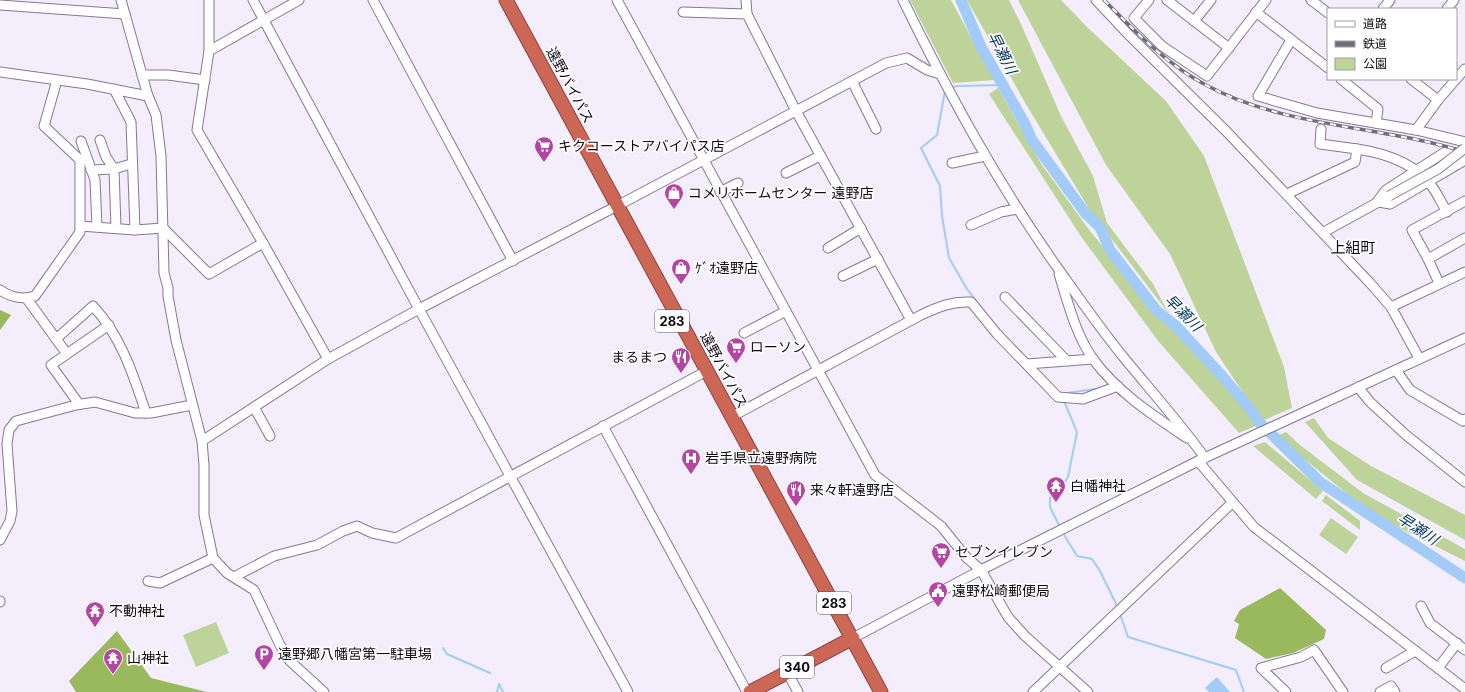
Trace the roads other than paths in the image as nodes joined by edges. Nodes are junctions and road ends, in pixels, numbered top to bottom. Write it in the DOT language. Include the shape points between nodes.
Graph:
graph roads {
  1 [pos="121,0"];
  2 [pos="209,0"];
  3 [pos="253,0"];
  4 [pos="299,0"];
  5 [pos="373,0"];
  6 [pos="498,0"];
  7 [pos="506,0"];
  8 [pos="617,0"];
  9 [pos="746,0"];
  10 [pos="903,0"];
  11 [pos="1096,0"];
  12 [pos="1149,0"];
  13 [pos="1167,0"];
  14 [pos="1210,0"];
  15 [pos="1266,0"];
  16 [pos="1311,0"];
  17 [pos="1454,0"];
  18 [pos="0,5"];
  19 [pos="1448,8"];
  20 [pos="682,12"];
  21 [pos="1256,12"];
  22 [pos="1327,12"];
  23 [pos="125,14"];
  24 [pos="747,14"];
  25 [pos="263,20"];
  26 [pos="1194,21"];
  27 [pos="1291,40"];
  28 [pos="1229,48"];
  29 [pos="208,51"];
  30 [pos="1327,67"];
  31 [pos="1465,69"];
  32 [pos="0,72"];
  33 [pos="940,74"];
  34 [pos="142,75"];
  35 [pos="1457,78"];
  36 [pos="57,80"];
  37 [pos="205,80"];
  38 [pos="1342,80"];
  39 [pos="1412,80"];
  40 [pos="1455,80"];
  41 [pos="852,81"];
  42 [pos="114,89"];
  43 [pos="148,96"];
  44 [pos="1438,100"];
  45 [pos="796,110"];
  46 [pos="1376,123"];
  47 [pos="876,129"];
  48 [pos="1321,129"];
  49 [pos="1416,130"];
  50 [pos="100,140"];
  51 [pos="81,142"];
  52 [pos="1465,142"];
  53 [pos="1465,148"];
  54 [pos="1356,149"];
  55 [pos="820,156"];
  56 [pos="985,156"];
  57 [pos="1465,159"];
  58 [pos="704,160"];
  59 [pos="952,163"];
  60 [pos="132,164"];
  61 [pos="114,169"];
  62 [pos="91,170"];
  63 [pos="1416,170"];
  64 [pos="786,173"];
  65 [pos="1428,182"];
  66 [pos="738,183"];
  67 [pos="720,192"];
  68 [pos="1287,194"];
  69 [pos="1465,201"];
  70 [pos="1378,202"];
  71 [pos="614,208"];
  72 [pos="1017,209"];
  73 [pos="1447,212"];
  74 [pos="971,225"];
  75 [pos="80,226"];
  76 [pos="97,227"];
  77 [pos="116,228"];
  78 [pos="163,228"];
  79 [pos="861,228"];
  80 [pos="135,230"];
  81 [pos="1324,232"];
  82 [pos="1465,238"];
  83 [pos="264,243"];
  84 [pos="828,248"];
  85 [pos="878,259"];
  86 [pos="1428,259"];
  87 [pos="513,261"];
  88 [pos="1056,266"];
  89 [pos="1465,272"];
  90 [pos="843,276"];
  91 [pos="1439,283"];
  92 [pos="0,290"];
  93 [pos="1005,297"];
  94 [pos="27,299"];
  95 [pos="1391,307"];
  96 [pos="419,309"];
  97 [pos="786,311"];
  98 [pos="911,320"];
  99 [pos="109,325"];
  100 [pos="744,333"];
  101 [pos="1465,338"];
  102 [pos="56,339"];
  103 [pos="67,354"];
  104 [pos="1419,358"];
  105 [pos="328,359"];
  106 [pos="1093,359"];
  107 [pos="1067,362"];
  108 [pos="1027,364"];
  109 [pos="817,370"];
  110 [pos="1396,370"];
  111 [pos="701,374"];
  112 [pos="1118,386"];
  113 [pos="1358,387"];
  114 [pos="79,404"];
  115 [pos="192,405"];
  116 [pos="254,407"];
  117 [pos="146,413"];
  118 [pos="731,417"];
  119 [pos="1465,419"];
  120 [pos="603,426"];
  121 [pos="270,436"];
  122 [pos="202,441"];
  123 [pos="1193,442"];
  124 [pos="1204,458"];
  125 [pos="510,476"];
  126 [pos="1465,482"];
  127 [pos="1232,503"];
  128 [pos="0,540"];
  129 [pos="213,558"];
  130 [pos="981,570"];
  131 [pos="234,577"];
  132 [pos="148,581"];
  133 [pos="1421,606"];
  134 [pos="849,640"];
  135 [pos="1457,643"];
  136 [pos="1465,650"];
  137 [pos="1415,651"];
  138 [pos="1060,666"];
  139 [pos="1386,668"];
  140 [pos="1438,668"];
  141 [pos="787,672"];
  142 [pos="1465,689"];
  143 [pos="324,692"];
  144 [pos="628,692"];
  145 [pos="748,692"];
  146 [pos="798,692"];
  147 [pos="872,692"];
  148 [pos="881,692"];
  149 [pos="1033,692"];
  150 [pos="1088,692"];
  151 [pos="1286,692"];
  152 [pos="1343,692"];
  153 [pos="1380,692"];
  154 [pos="1395,692"];
  1 -- 23 [label="street"];
  2 -- 29 [label="street"];
  3 -- 25 [label="street"];
  4 -- 25 [label="street"];
  5 -- 87 [label="street"];
  6 -- 71 [label="highway, 遠野バイパス / 283"];
  7 -- 71 [label="highway, 遠野バイパス / 283"];
  8 -- 58 [label="street"];
  9 -- 24 [label="street"];
  10 -- 33 [label="street"];
  11 -- 68 [label="street"];
  12 -- 28 [label="street" via="1134,18 1162,46 1207,76"];
  13 -- 26 [label="street"];
  14 -- 26 [label="street"];
  15 -- 21 [label="street"];
  16 -- 22 [label="street"];
  17 -- 19 [label="street"];
  18 -- 23 [label="street"];
  20 -- 24 [label="street"];
  21 -- 27 [label="street"];
  21 -- 28 [label="street"];
  23 -- 34 [label="street"];
  24 -- 45 [label="street"];
  25 -- 29 [label="street"];
  25 -- 96 [label="street"];
  26 -- 28 [label="street"];
  27 -- 30 [label="street"];
  27 -- 46 [label="street" via="1258,96 1317,113"];
  29 -- 37 [label="street"];
  31 -- 35 [label="street"];
  32 -- 36 [label="street"];
  33 -- 41 [label="street" via="927,70 907,58 886,63"];
  33 -- 56 [label="street"];
  34 -- 37 [label="street" via="168,75"];
  34 -- 43 [label="street"];
  36 -- 42 [label="street"];
  36 -- 75 [label="street" via="44,126 80,160"];
  37 -- 83 [label="street" via="197,130"];
  38 -- 46 [label="street" via="1378,109"];
  39 -- 44 [label="street"];
  40 -- 44 [label="street"];
  41 -- 45 [label="street"];
  41 -- 47 [label="street"];
  42 -- 43 [label="street"];
  42 -- 60 [label="street" via="131,122"];
  43 -- 78 [label="street" via="156,115 161,156"];
  44 -- 49 [label="street"];
  45 -- 55 [label="street"];
  45 -- 58 [label="street"];
  46 -- 49 [label="street"];
  48 -- 54 [label="street" via="1320,144"];
  49 -- 52 [label="street"];
  50 -- 61 [label="street"];
  51 -- 62 [label="street"];
  53 -- 70 [label="street, bridge" via="1438,169"];
  54 -- 63 [label="street" via="1378,152"];
  54 -- 68 [label="street" via="1355,162"];
  55 -- 64 [label="street"];
  55 -- 79 [label="street"];
  56 -- 59 [label="street"];
  56 -- 72 [label="street"];
  57 -- 63 [label="street" via="1445,152"];
  57 -- 65 [label="street"];
  58 -- 67 [label="street"];
  58 -- 71 [label="street"];
  60 -- 61 [label="street"];
  60 -- 80 [label="street"];
  61 -- 62 [label="street"];
  61 -- 77 [label="street"];
  62 -- 76 [label="street" via="95,180"];
  63 -- 65 [label="street"];
  63 -- 70 [label="street" via="1386,190"];
  65 -- 70 [label="street" via="1390,204"];
  65 -- 73 [label="street"];
  66 -- 67 [label="street"];
  67 -- 97 [label="street"];
  68 -- 81 [label="street"];
  69 -- 73 [label="street"];
  70 -- 81 [label="street"];
  71 -- 87 [label="street"];
  71 -- 111 [label="highway, 遠野バイパス / 283"];
  71 -- 118 [label="highway, 遠野バイパス / 283"];
  72 -- 74 [label="street" via="1001,212"];
  72 -- 88 [label="street"];
  73 -- 86 [label="street" via="1412,230"];
  75 -- 76 [label="street"];
  75 -- 94 [label="street" via="80,232 35,296"];
  76 -- 77 [label="street"];
  77 -- 80 [label="street"];
  78 -- 80 [label="street"];
  78 -- 83 [label="street" via="209,274"];
  78 -- 115 [label="street" via="164,273"];
  79 -- 84 [label="street"];
  79 -- 85 [label="street"];
  81 -- 95 [label="street"];
  82 -- 86 [label="street"];
  83 -- 105 [label="street"];
  85 -- 90 [label="street"];
  85 -- 98 [label="street"];
  86 -- 91 [label="street"];
  87 -- 96 [label="street"];
  88 -- 106 [label="street" via="1077,329"];
  88 -- 123 [label="street" via="1124,358"];
  89 -- 91 [label="street"];
  91 -- 95 [label="street"];
  92 -- 94 [label="street"];
  93 -- 107 [label="street"];
  94 -- 102 [label="street"];
  95 -- 104 [label="street"];
  96 -- 105 [label="street"];
  96 -- 125 [label="street"];
  97 -- 100 [label="street"];
  97 -- 109 [label="street"];
  98 -- 108 [label="street" via="944,304 971,302 997,334"];
  98 -- 109 [label="street"];
  99 -- 102 [label="street" via="93,306"];
  99 -- 103 [label="street"];
  99 -- 117 [label="street" via="131,368"];
  101 -- 104 [label="street"];
  102 -- 103 [label="street"];
  103 -- 114 [label="street" via="52,365"];
  104 -- 110 [label="street"];
  105 -- 116 [label="street"];
  106 -- 107 [label="street"];
  106 -- 112 [label="street"];
  107 -- 108 [label="street"];
  108 -- 112 [label="street" via="1058,397 1083,399"];
  109 -- 118 [label="street"];
  109 -- 130 [label="street" via="876,475 940,526 966,557"];
  110 -- 113 [label="street"];
  110 -- 119 [label="street" via="1410,390 1463,421"];
  111 -- 120 [label="street"];
  111 -- 134 [label="highway, 遠野バイパス / 283"];
  112 -- 123 [label="street" via="1136,402"];
  113 -- 124 [label="street"];
  113 -- 126 [label="street" via="1370,402 1406,435"];
  114 -- 117 [label="street" via="95,402 135,413"];
  114 -- 128 [label="street" via="26,417 16,421 10,430 7,444 12,511"];
  115 -- 117 [label="street"];
  115 -- 122 [label="street"];
  116 -- 121 [label="street"];
  116 -- 122 [label="street"];
  118 -- 134 [label="highway, 遠野バイパス / 283"];
  120 -- 125 [label="street"];
  120 -- 145 [label="street"];
  122 -- 129 [label="street" via="204,515"];
  123 -- 124 [label="street"];
  124 -- 127 [label="street"];
  124 -- 130 [label="street"];
  125 -- 131 [label="street" via="396,538 357,526 317,545 274,556"];
  125 -- 144 [label="street"];
  127 -- 137 [label="street" via="1254,528"];
  127 -- 138 [label="street"];
  129 -- 131 [label="street"];
  129 -- 132 [label="street" via="160,583"];
  130 -- 134 [label="street"];
  130 -- 138 [label="street" via="1008,617"];
  131 -- 143 [label="street" via="254,590 290,661"];
  133 -- 135 [label="street" via="1430,623"];
  134 -- 141 [label="highway, 340"];
  134 -- 147 [label="highway, 遠野バイパス / 283"];
  134 -- 148 [label="highway, 遠野バイパス / 283"];
  135 -- 136 [label="street"];
  135 -- 140 [label="street"];
  137 -- 139 [label="street"];
  137 -- 140 [label="street"];
  138 -- 149 [label="street"];
  138 -- 150 [label="street"];
  140 -- 142 [label="street"];
  141 -- 145 [label="highway, 340"];
  141 -- 146 [label="street"];
  151 -- 152 [label="street" via="1261,668 1301,657 1314,650"];
  153 -- 154 [label="street" via="1391,686"];
}
